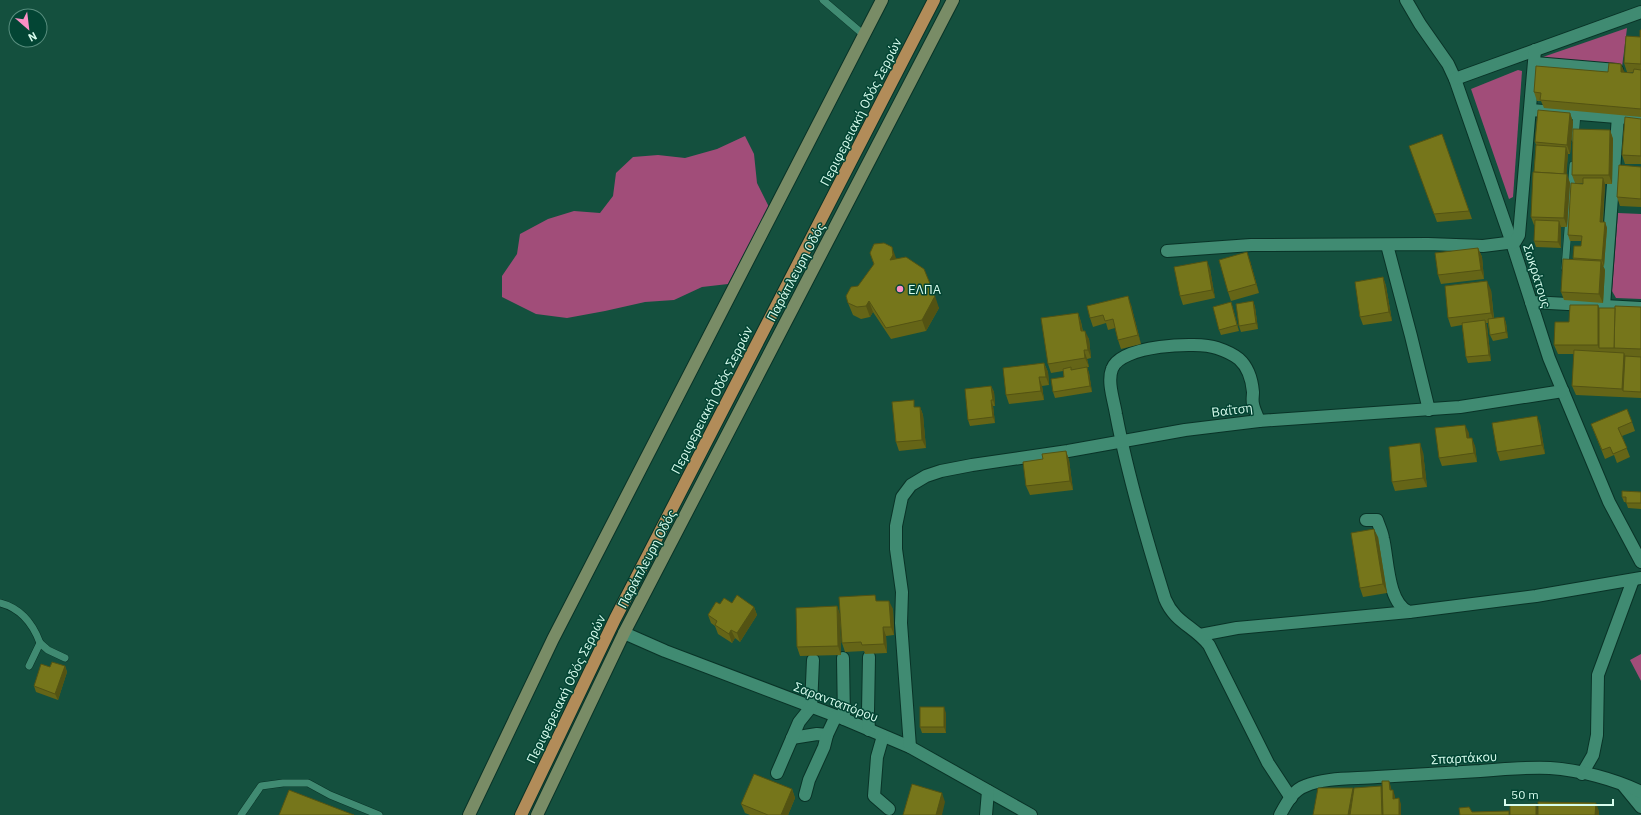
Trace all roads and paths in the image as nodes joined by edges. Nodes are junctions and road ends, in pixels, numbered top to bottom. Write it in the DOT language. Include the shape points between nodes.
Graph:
graph roads {
  1 [pos="823,0"];
  2 [pos="882,0"];
  3 [pos="934,0"];
  4 [pos="953,0"];
  5 [pos="1406,0"];
  6 [pos="1641,12"];
  7 [pos="864,35"];
  8 [pos="1536,50"];
  9 [pos="1534,63"];
  10 [pos="1618,70"];
  11 [pos="1455,79"];
  12 [pos="1531,110"];
  13 [pos="1577,113"];
  14 [pos="1618,116"];
  15 [pos="1641,118"];
  16 [pos="1574,145"];
  17 [pos="1573,161"];
  18 [pos="1512,243"];
  19 [pos="1387,245"];
  20 [pos="1167,251"];
  21 [pos="1565,272"];
  22 [pos="1530,302"];
  23 [pos="1604,306"];
  24 [pos="1641,308"];
  25 [pos="1563,391"];
  26 [pos="1429,410"];
  27 [pos="1259,421"];
  28 [pos="1121,441"];
  29 [pos="1366,520"];
  30 [pos="1636,542"];
  31 [pos="1641,562"];
  32 [pos="1637,579"];
  33 [pos="0,603"];
  34 [pos="1409,612"];
  35 [pos="624,633"];
  36 [pos="1200,635"];
  37 [pos="40,643"];
  38 [pos="869,657"];
  39 [pos="65,658"];
  40 [pos="843,658"];
  41 [pos="813,660"];
  42 [pos="29,666"];
  43 [pos="811,707"];
  44 [pos="840,718"];
  45 [pos="869,730"];
  46 [pos="827,735"];
  47 [pos="883,736"];
  48 [pos="792,738"];
  49 [pos="910,747"];
  50 [pos="777,773"];
  51 [pos="1582,774"];
  52 [pos="1622,784"];
  53 [pos="988,791"];
  54 [pos="1641,792"];
  55 [pos="805,795"];
  56 [pos="1291,798"];
  57 [pos="1641,807"];
  58 [pos="889,809"];
  59 [pos="241,815"];
  60 [pos="379,815"];
  61 [pos="469,815"];
  62 [pos="521,815"];
  63 [pos="537,815"];
  64 [pos="986,815"];
  65 [pos="1031,815"];
  66 [pos="1280,815"];
  1 -- 7 [label="lane"];
  2 -- 7 [label="street"];
  3 -- 62 [label="main road, Περιφερειακή Οδός Σερρών" via="615,619"];
  4 -- 35 [label="street, Παράπλευρη Οδός"];
  5 -- 11 [label="street, Σωκράτους"];
  6 -- 8 [label="street"];
  7 -- 61 [label="street" via="553,639"];
  8 -- 9 [label="street"];
  8 -- 11 [label="street"];
  9 -- 10 [label="street"];
  9 -- 12 [label="street"];
  11 -- 18 [label="street, Σωκράτους"];
  12 -- 13 [label="street"];
  12 -- 18 [label="street" via="1519,235"];
  13 -- 14 [label="street"];
  13 -- 16 [label="lane"];
  14 -- 15 [label="street"];
  14 -- 23 [label="street" via="1618,166"];
  17 -- 21 [label="lane"];
  18 -- 19 [label="street" via="1483,246"];
  18 -- 22 [label="street, Σωκράτους"];
  19 -- 20 [label="street" via="1251,245"];
  19 -- 26 [label="street"];
  22 -- 23 [label="street" via="1563,300"];
  22 -- 25 [label="street, Σωκράτους"];
  23 -- 24 [label="street"];
  25 -- 26 [label="street, Βαΐτση"];
  25 -- 30 [label="street, Σωκράτους" via="1609,502"];
  26 -- 27 [label="street, Βαΐτση"];
  27 -- 28 [label="street, Βαΐτση"];
  27 -- 28 [label="street" via="1248,372 1239,359 1216,348 1180,345 1157,347 1138,351 1114,364 1112,390"];
  28 -- 36 [label="street" via="1165,599 1176,618"];
  28 -- 49 [label="street, Βαΐτση" via="941,470 911,485 902,497 896,526 896,549 902,592 901,623"];
  29 -- 34 [label="street" via="1377,520 1383,538 1389,580 1399,603"];
  30 -- 31 [label="street, Σωκράτους"];
  32 -- 34 [label="street" via="1536,596"];
  32 -- 51 [label="street" via="1598,675 1597,734 1593,755"];
  33 -- 37 [label="lane" via="20,613 35,629"];
  34 -- 36 [label="street" via="1237,628"];
  35 -- 43 [label="street, Σαρανταπόρου"];
  35 -- 63 [label="street, Παράπλευρη Οδός"];
  36 -- 56 [label="street" via="1214,653 1268,763"];
  37 -- 39 [label="lane"];
  37 -- 42 [label="lane"];
  38 -- 45 [label="street"];
  40 -- 44 [label="street"];
  41 -- 43 [label="street"];
  43 -- 44 [label="street, Σαρανταπόρου"];
  43 -- 48 [label="street" via="799,722"];
  44 -- 45 [label="street, Σαρανταπόρου"];
  44 -- 46 [label="street"];
  45 -- 47 [label="street, Σαρανταπόρου"];
  46 -- 48 [label="street"];
  46 -- 55 [label="street"];
  47 -- 49 [label="street, Σαρανταπόρου"];
  47 -- 58 [label="street" via="877,757 874,796"];
  48 -- 50 [label="street"];
  49 -- 53 [label="street, Σαρανταπόρου"];
  51 -- 52 [label="street, Σπαρτάκου"];
  51 -- 56 [label="street, Σπαρτάκου" via="1538,768 1342,780 1306,785"];
  52 -- 54 [label="street, Σπαρτάκου"];
  52 -- 57 [label="street"];
  53 -- 64 [label="street"];
  53 -- 65 [label="street, Σαρανταπόρου"];
  56 -- 66 [label="street, Σπαρτάκου"];
  59 -- 60 [label="lane" via="261,786 308,783"];
}
